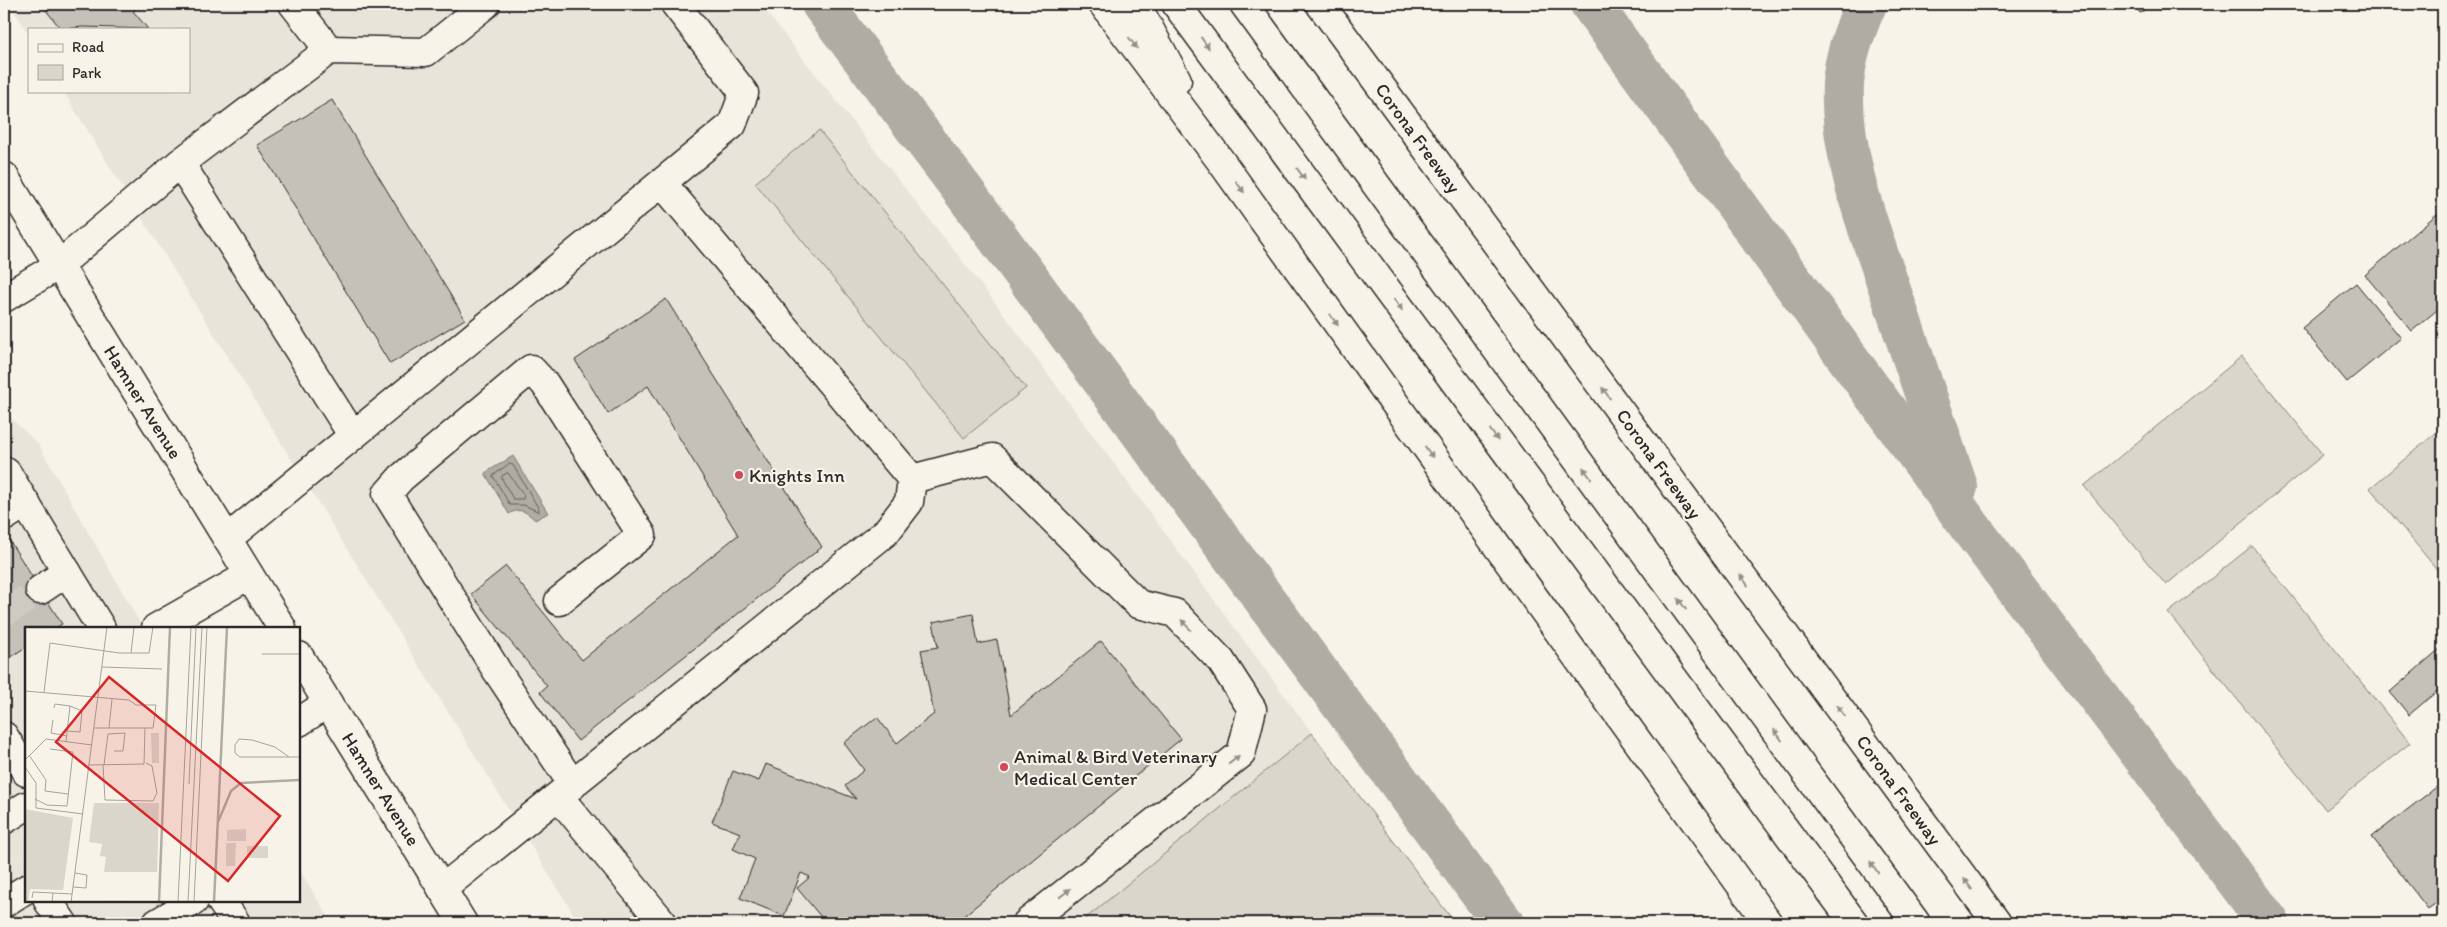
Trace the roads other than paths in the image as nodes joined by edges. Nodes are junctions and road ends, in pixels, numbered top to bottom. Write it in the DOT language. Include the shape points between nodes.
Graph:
graph roads {
  1 [pos="293,4"];
  2 [pos="486,4"];
  3 [pos="675,4"];
  4 [pos="1103,4"];
  5 [pos="1136,4"];
  6 [pos="1176,4"];
  7 [pos="1244,4"];
  8 [pos="1305,4"];
  9 [pos="1320,4"];
  10 [pos="329,50"];
  11 [pos="1360,58"];
  12 [pos="1220,160"];
  13 [pos="180,163"];
  14 [pos="4,176"];
  15 [pos="662,183"];
  16 [pos="59,265"];
  17 [pos="4,298"];
  18 [pos="353,436"];
  19 [pos="4,472"];
  20 [pos="912,479"];
  21 [pos="15,510"];
  22 [pos="227,539"];
  23 [pos="67,572"];
  24 [pos="249,575"];
  25 [pos="40,590"];
  26 [pos="559,601"];
  27 [pos="100,627"];
  28 [pos="158,627"];
  29 [pos="281,627"];
  30 [pos="300,658"];
  31 [pos="328,704"];
  32 [pos="300,721"];
  33 [pos="566,791"];
  34 [pos="25,807"];
  35 [pos="4,820"];
  36 [pos="442,889"];
  37 [pos="25,890"];
  38 [pos="49,902"];
  39 [pos="192,902"];
  40 [pos="222,902"];
  41 [pos="4,903"];
  42 [pos="63,923"];
  43 [pos="157,923"];
  44 [pos="236,923"];
  45 [pos="463,923"];
  46 [pos="663,923"];
  47 [pos="1027,923"];
  48 [pos="1768,923"];
  49 [pos="1854,923"];
  50 [pos="1916,923"];
  51 [pos="1997,923"];
  1 -- 10 [label="main road"];
  2 -- 10 [label="main road" via="426,52"];
  3 -- 15 [label="main road" via="744,94 732,125"];
  4 -- 12 [label="main road, one-way"];
  5 -- 12 [label="main road"];
  6 -- 49 [label="main road, one-way"];
  50 -- 7 [label="main road, one-way"];
  8 -- 11 [label="main road"];
  9 -- 11 [label="main road, Corona Freeway"];
  10 -- 13 [label="main road"];
  51 -- 11 [label="main road, Corona Freeway, one-way"];
  12 -- 48 [label="main road, one-way"];
  13 -- 16 [label="main road"];
  13 -- 18 [label="main road"];
  14 -- 16 [label="main road, Hamner Avenue"];
  15 -- 18 [label="main road"];
  15 -- 20 [label="main road"];
  16 -- 17 [label="main road"];
  16 -- 22 [label="main road, Hamner Avenue"];
  18 -- 22 [label="main road"];
  19 -- 21 [label="main road" via="7,473"];
  20 -- 33 [label="main road" via="909,502 886,532"];
  47 -- 20 [label="main road, one-way" via="1241,754 1252,709 1221,661 1176,613 1138,604 992,458"];
  21 -- 23 [label="main road"];
  22 -- 24 [label="main road, Hamner Avenue"];
  23 -- 25 [label="main road"];
  23 -- 27 [label="main road"];
  24 -- 28 [label="main road"];
  24 -- 29 [label="main road, Hamner Avenue"];
  26 -- 33 [label="main road" via="642,535 545,384 531,369 401,478 387,494 497,670"];
  30 -- 31 [label="main road, Hamner Avenue"];
  31 -- 32 [label="main road"];
  31 -- 36 [label="main road, Hamner Avenue"];
  33 -- 36 [label="main road"];
  33 -- 46 [label="main road"];
  34 -- 35 [label="main road"];
  36 -- 45 [label="main road, Hamner Avenue"];
  37 -- 41 [label="main road"];
  38 -- 42 [label="main road"];
  39 -- 43 [label="main road"];
  40 -- 44 [label="main road"];
}
